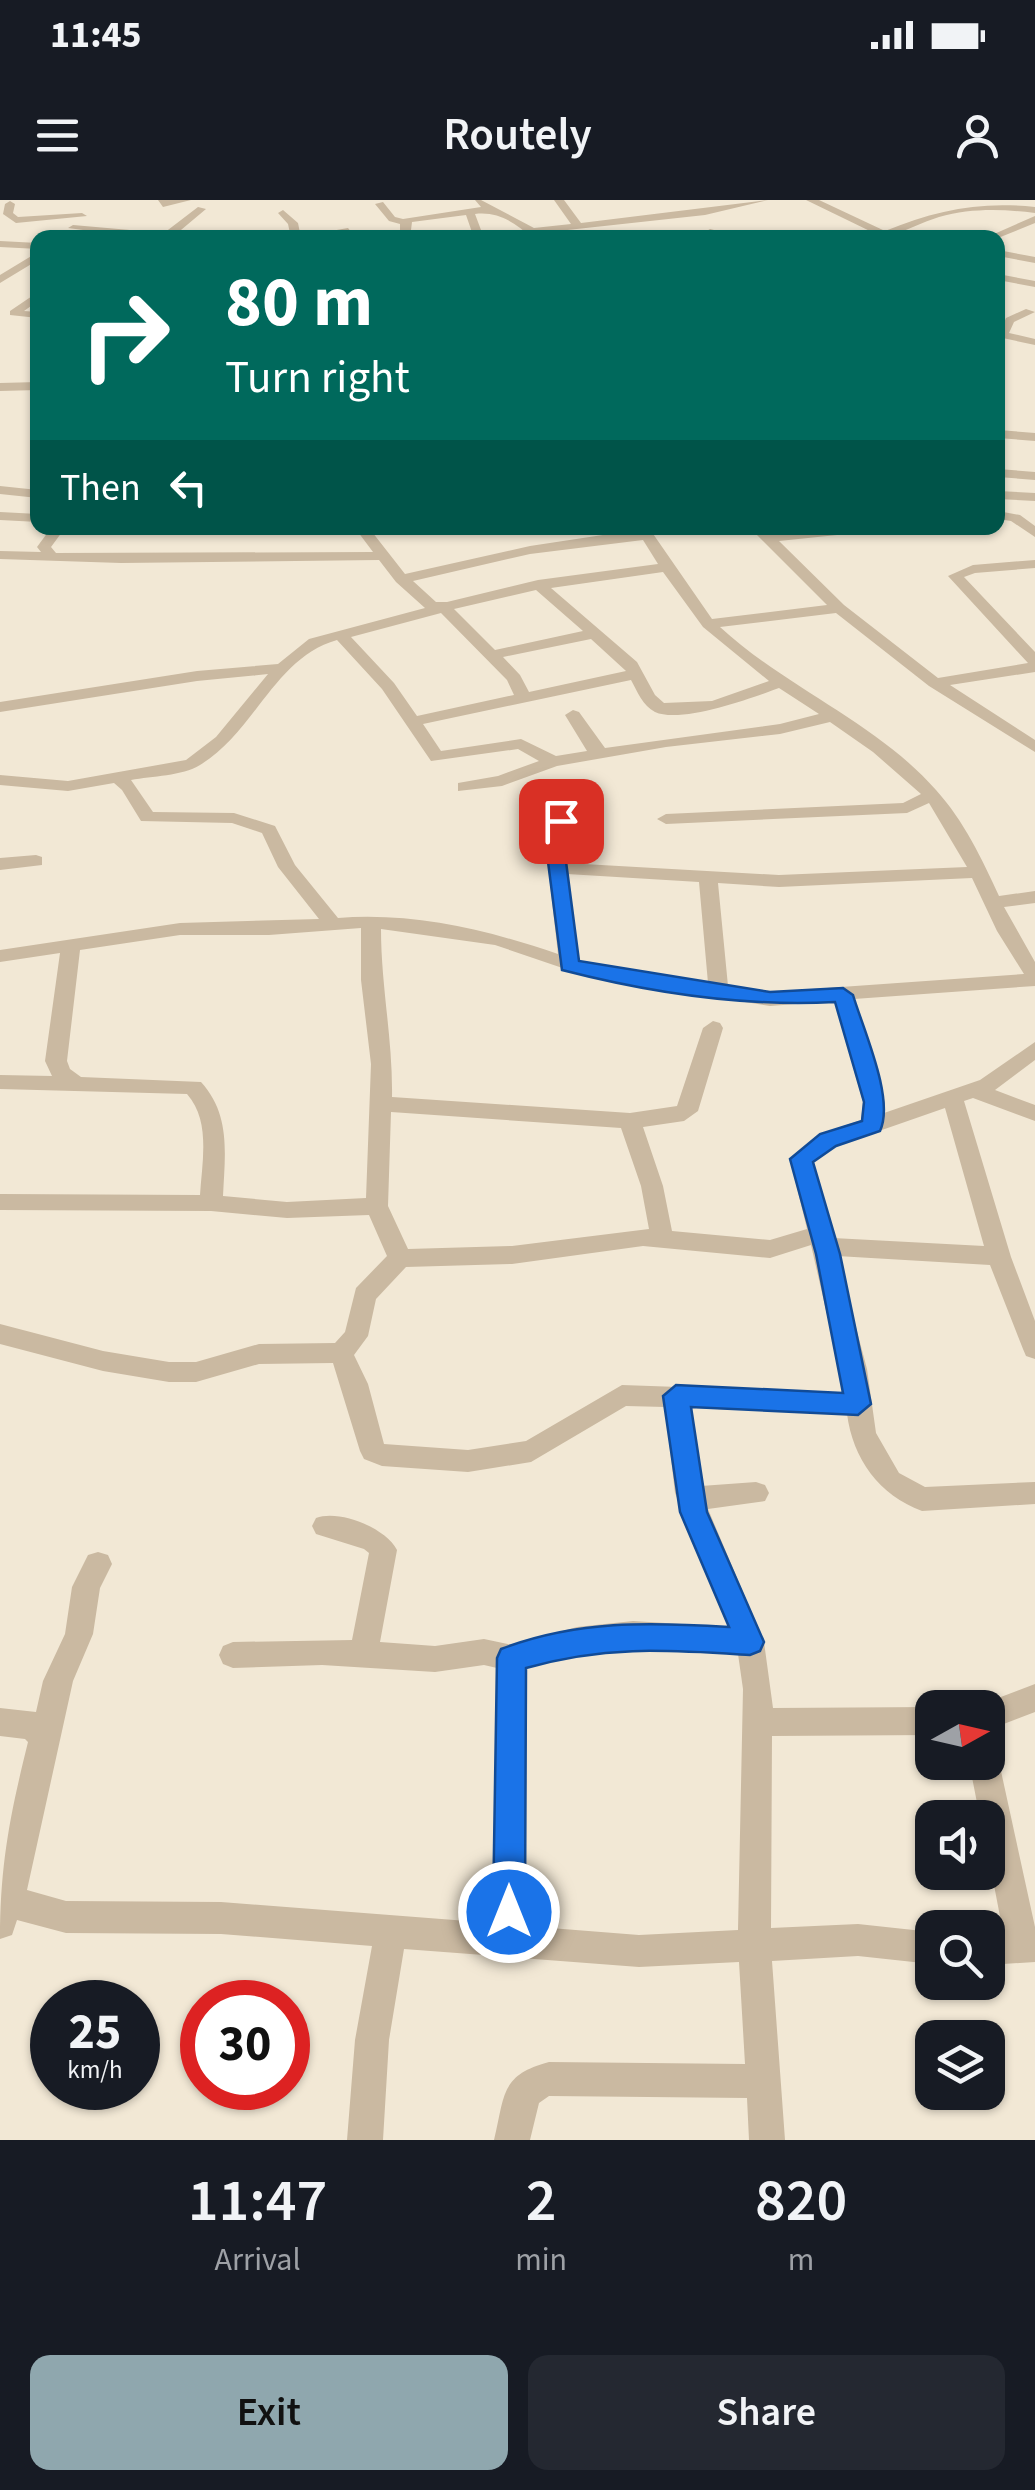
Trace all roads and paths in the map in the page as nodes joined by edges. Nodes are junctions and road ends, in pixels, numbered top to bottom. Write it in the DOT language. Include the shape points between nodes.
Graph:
graph roads {
  1 [pos="85,200"];
  2 [pos="163,200"];
  3 [pos="186,200"];
  4 [pos="473,200"];
  5 [pos="559,200"];
  6 [pos="763,200"];
  7 [pos="810,200"];
  8 [pos="941,200"];
  9 [pos="630,203"];
  10 [pos="10,204"];
  11 [pos="380,204"];
  12 [pos="955,206"];
  13 [pos="202,209"];
  14 [pos="492,209"];
  15 [pos="1035,210"];
  16 [pos="283,213"];
  17 [pos="470,213"];
  18 [pos="82,216"];
  19 [pos="642,216"];
  20 [pos="1035,219"];
  21 [pos="404,222"];
  22 [pos="578,226"];
  23 [pos="73,228"];
  24 [pos="897,229"];
  25 [pos="90,230"];
  26 [pos="175,230"];
  27 [pos="294,230"];
  28 [pos="405,230"];
  29 [pos="476,230"];
  30 [pos="529,230"];
  31 [pos="557,230"];
  32 [pos="868,230"];
  33 [pos="901,230"];
  34 [pos="1005,232"];
  35 [pos="0,244"];
  36 [pos="30,246"];
  37 [pos="1005,254"];
  38 [pos="30,260"];
  39 [pos="1035,260"];
  40 [pos="1005,278"];
  41 [pos="0,280"];
  42 [pos="1035,284"];
  43 [pos="30,300"];
  44 [pos="1005,307"];
  45 [pos="7,312"];
  46 [pos="1032,312"];
  47 [pos="1005,328"];
  48 [pos="1005,336"];
  49 [pos="1035,342"];
  50 [pos="30,386"];
  51 [pos="0,387"];
  52 [pos="1005,435"];
  53 [pos="1035,437"];
  54 [pos="1005,474"];
  55 [pos="1035,476"];
  56 [pos="0,490"];
  57 [pos="30,493"];
  58 [pos="1005,495"];
  59 [pos="1035,497"];
  60 [pos="0,516"];
  61 [pos="1005,516"];
  62 [pos="30,518"];
  63 [pos="1035,533"];
  64 [pos="53,535"];
  65 [pos="368,535"];
  66 [pos="620,535"];
  67 [pos="647,535"];
  68 [pos="765,535"];
  69 [pos="0,554"];
  70 [pos="51,556"];
  71 [pos="384,556"];
  72 [pos="1035,564"];
  73 [pos="668,567"];
  74 [pos="402,579"];
  75 [pos="538,584"];
  76 [pos="438,606"];
  77 [pos="839,608"];
  78 [pos="708,624"];
  79 [pos="340,634"];
  80 [pos="591,634"];
  81 [pos="492,655"];
  82 [pos="1035,664"];
  83 [pos="282,668"];
  84 [pos="636,674"];
  85 [pos="782,682"];
  86 [pos="935,683"];
  87 [pos="524,698"];
  88 [pos="0,707"];
  89 [pos="573,715"];
  90 [pos="832,716"];
  91 [pos="411,722"];
  92 [pos="1035,747"];
  93 [pos="597,752"];
  94 [pos="553,762"];
  95 [pos="118,778"];
  96 [pos="0,780"];
  97 [pos="464,787"];
  98 [pos="932,795"];
  99 [pos="666,819"];
  100 [pos="561,821"];
  101 [pos="36,861"];
  102 [pos="0,864"];
  103 [pos="561,868"];
  104 [pos="976,872"];
  105 [pos="708,879"];
  106 [pos="1035,897"];
  107 [pos="992,903"];
  108 [pos="371,922"];
  109 [pos="334,924"];
  110 [pos="70,946"];
  111 [pos="0,956"];
  112 [pos="569,966"];
  113 [pos="1035,978"];
  114 [pos="718,992"];
  115 [pos="843,995"];
  116 [pos="714,1028"];
  117 [pos="1035,1050"];
  118 [pos="0,1082"];
  119 [pos="74,1082"];
  120 [pos="976,1090"];
  121 [pos="953,1100"];
  122 [pos="382,1104"];
  123 [pos="1035,1113"];
  124 [pos="873,1114"];
  125 [pos="630,1121"];
  126 [pos="0,1202"];
  127 [pos="211,1202"];
  128 [pos="377,1206"];
  129 [pos="662,1237"];
  130 [pos="822,1240"];
  131 [pos="996,1256"];
  132 [pos="400,1258"];
  133 [pos="0,1334"];
  134 [pos="1035,1349"];
  135 [pos="340,1354"];
  136 [pos="676,1396"];
  137 [pos="858,1404"];
  138 [pos="756,1493"];
  139 [pos="1035,1493"];
  140 [pos="690,1499"];
  141 [pos="326,1526"];
  142 [pos="98,1564"];
  143 [pos="750,1642"];
  144 [pos="233,1654"];
  145 [pos="363,1657"];
  146 [pos="512,1658"];
  147 [pos="1035,1698"];
  148 [pos="1005,1709"];
  149 [pos="0,1722"];
  150 [pos="757,1722"];
  151 [pos="915,1722"];
  152 [pos="44,1738"];
  153 [pos="988,1780"];
  154 [pos="4,1912"];
  155 [pos="391,1932"];
  156 [pos="509,1942"];
  157 [pos="754,1944"];
  158 [pos="915,1946"];
  159 [pos="1029,1947"];
  160 [pos="761,2081"];
  161 [pos="365,2140"];
  162 [pos="512,2140"];
  163 [pos="766,2140"];
  1 -- 18 [label="street"];
  2 -- 3 [label="street"];
  4 -- 14 [label="street"];
  5 -- 22 [label="street"];
  6 -- 19 [label="street"];
  7 -- 32 [label="street"];
  8 -- 12 [label="street"];
  9 -- 19 [label="street"];
  10 -- 18 [label="street" via="8,214 16,220"];
  11 -- 21 [label="street"];
  12 -- 15 [label="street" via="984,200"];
  12 -- 24 [label="street"];
  13 -- 26 [label="street"];
  14 -- 17 [label="street"];
  14 -- 30 [label="street"];
  16 -- 27 [label="street"];
  17 -- 21 [label="street"];
  17 -- 29 [label="street"];
  18 -- 23 [label="street"];
  19 -- 22 [label="street"];
  20 -- 34 [label="street"];
  21 -- 28 [label="street"];
  22 -- 31 [label="street"];
  23 -- 25 [label="street"];
  24 -- 33 [label="street"];
  35 -- 36 [label="street"];
  37 -- 39 [label="street"];
  38 -- 41 [label="street"];
  40 -- 42 [label="street"];
  43 -- 45 [label="street"];
  44 -- 46 [label="street"];
  46 -- 47 [label="street"];
  48 -- 49 [label="street"];
  50 -- 51 [label="street"];
  52 -- 53 [label="street"];
  54 -- 55 [label="street"];
  56 -- 57 [label="street"];
  58 -- 59 [label="street"];
  60 -- 62 [label="street"];
  61 -- 63 [label="street"];
  64 -- 70 [label="street" via="44,547"];
  65 -- 71 [label="street"];
  66 -- 74 [label="street"];
  67 -- 73 [label="street"];
  68 -- 77 [label="street"];
  69 -- 70 [label="street"];
  70 -- 71 [label="street"];
  71 -- 74 [label="street"];
  72 -- 82 [label="street" via="955,576"];
  73 -- 75 [label="street"];
  73 -- 78 [label="street"];
  74 -- 76 [label="street"];
  75 -- 76 [label="street"];
  75 -- 80 [label="street"];
  76 -- 79 [label="street"];
  76 -- 81 [label="street"];
  77 -- 78 [label="street"];
  77 -- 86 [label="street"];
  78 -- 85 [label="street"];
  79 -- 83 [label="street" via="302,648"];
  79 -- 91 [label="street"];
  80 -- 81 [label="street"];
  80 -- 84 [label="street"];
  81 -- 87 [label="street"];
  82 -- 86 [label="street"];
  83 -- 88 [label="street"];
  83 -- 95 [label="street" via="210,753 176,769"];
  84 -- 85 [label="street" via="653,703 669,711 714,706"];
  84 -- 87 [label="street"];
  85 -- 90 [label="street"];
  86 -- 92 [label="street"];
  87 -- 91 [label="street"];
  89 -- 93 [label="street"];
  90 -- 93 [label="street"];
  90 -- 98 [label="street"];
  91 -- 94 [label="street" via="437,757 520,744"];
  93 -- 94 [label="street"];
  94 -- 97 [label="street"];
  95 -- 96 [label="street" via="68,786"];
  95 -- 109 [label="street" via="147,817 234,818 268,830 287,867"];
  98 -- 99 [label="street" via="907,808"];
  98 -- 104 [label="street"];
  100 -- 103 [label="street" via="553,831"];
  101 -- 102 [label="street"];
  103 -- 105 [label="street"];
  103 -- 112 [label="street"];
  104 -- 105 [label="street"];
  104 -- 107 [label="street"];
  105 -- 114 [label="street"];
  106 -- 107 [label="street"];
  107 -- 113 [label="street"];
  108 -- 109 [label="street"];
  108 -- 112 [label="street" via="499,940"];
  108 -- 122 [label="street"];
  109 -- 110 [label="street" via="180,929"];
  110 -- 111 [label="street"];
  110 -- 119 [label="street" via="56,1061"];
  112 -- 114 [label="street"];
  113 -- 115 [label="street"];
  114 -- 115 [label="street" via="770,999"];
  115 -- 124 [label="street"];
  116 -- 125 [label="street" via="684,1113"];
  117 -- 120 [label="street"];
  118 -- 119 [label="street"];
  119 -- 127 [label="street" via="193,1086 206,1098 212,1126"];
  120 -- 121 [label="street"];
  120 -- 123 [label="street"];
  121 -- 124 [label="street" via="903,1116"];
  121 -- 131 [label="street"];
  122 -- 125 [label="street"];
  122 -- 128 [label="street"];
  124 -- 130 [label="street" via="801,1159"];
  125 -- 129 [label="street"];
  126 -- 127 [label="street"];
  127 -- 128 [label="street" via="286,1210"];
  128 -- 132 [label="street"];
  129 -- 130 [label="street" via="756,1249"];
  129 -- 132 [label="street" via="512,1255"];
  130 -- 131 [label="street"];
  130 -- 137 [label="street"];
  131 -- 134 [label="street"];
  132 -- 135 [label="street" via="365,1295 356,1336"];
  133 -- 135 [label="street" via="169,1372 196,1372 259,1354"];
  135 -- 136 [label="street" via="373,1451 382,1455 468,1461 531,1452 622,1395"];
  136 -- 137 [label="street"];
  136 -- 140 [label="street"];
  137 -- 139 [label="street" via="868,1449 890,1481 909,1493 940,1500"];
  138 -- 140 [label="street"];
  140 -- 143 [label="street"];
  141 -- 145 [label="street" via="373,1539 384,1550"];
  142 -- 152 [label="street" via="80,1604 78,1634"];
  143 -- 146 [label="street" via="633,1634"];
  143 -- 150 [label="street"];
  144 -- 145 [label="street"];
  145 -- 146 [label="street" via="436,1659 484,1652"];
  146 -- 156 [label="street"];
  147 -- 148 [label="street"];
  149 -- 152 [label="street" via="32,1725"];
  150 -- 151 [label="street"];
  150 -- 157 [label="street"];
  152 -- 154 [label="street"];
  153 -- 159 [label="street"];
  154 -- 155 [label="street" via="221,1918"];
  155 -- 156 [label="street"];
  155 -- 161 [label="street" via="372,2040"];
  156 -- 157 [label="street" via="639,1951"];
  157 -- 158 [label="street" via="858,1940"];
  157 -- 160 [label="street"];
  160 -- 162 [label="street" via="549,2079 530,2084 523,2095"];
  160 -- 163 [label="street"];
}
